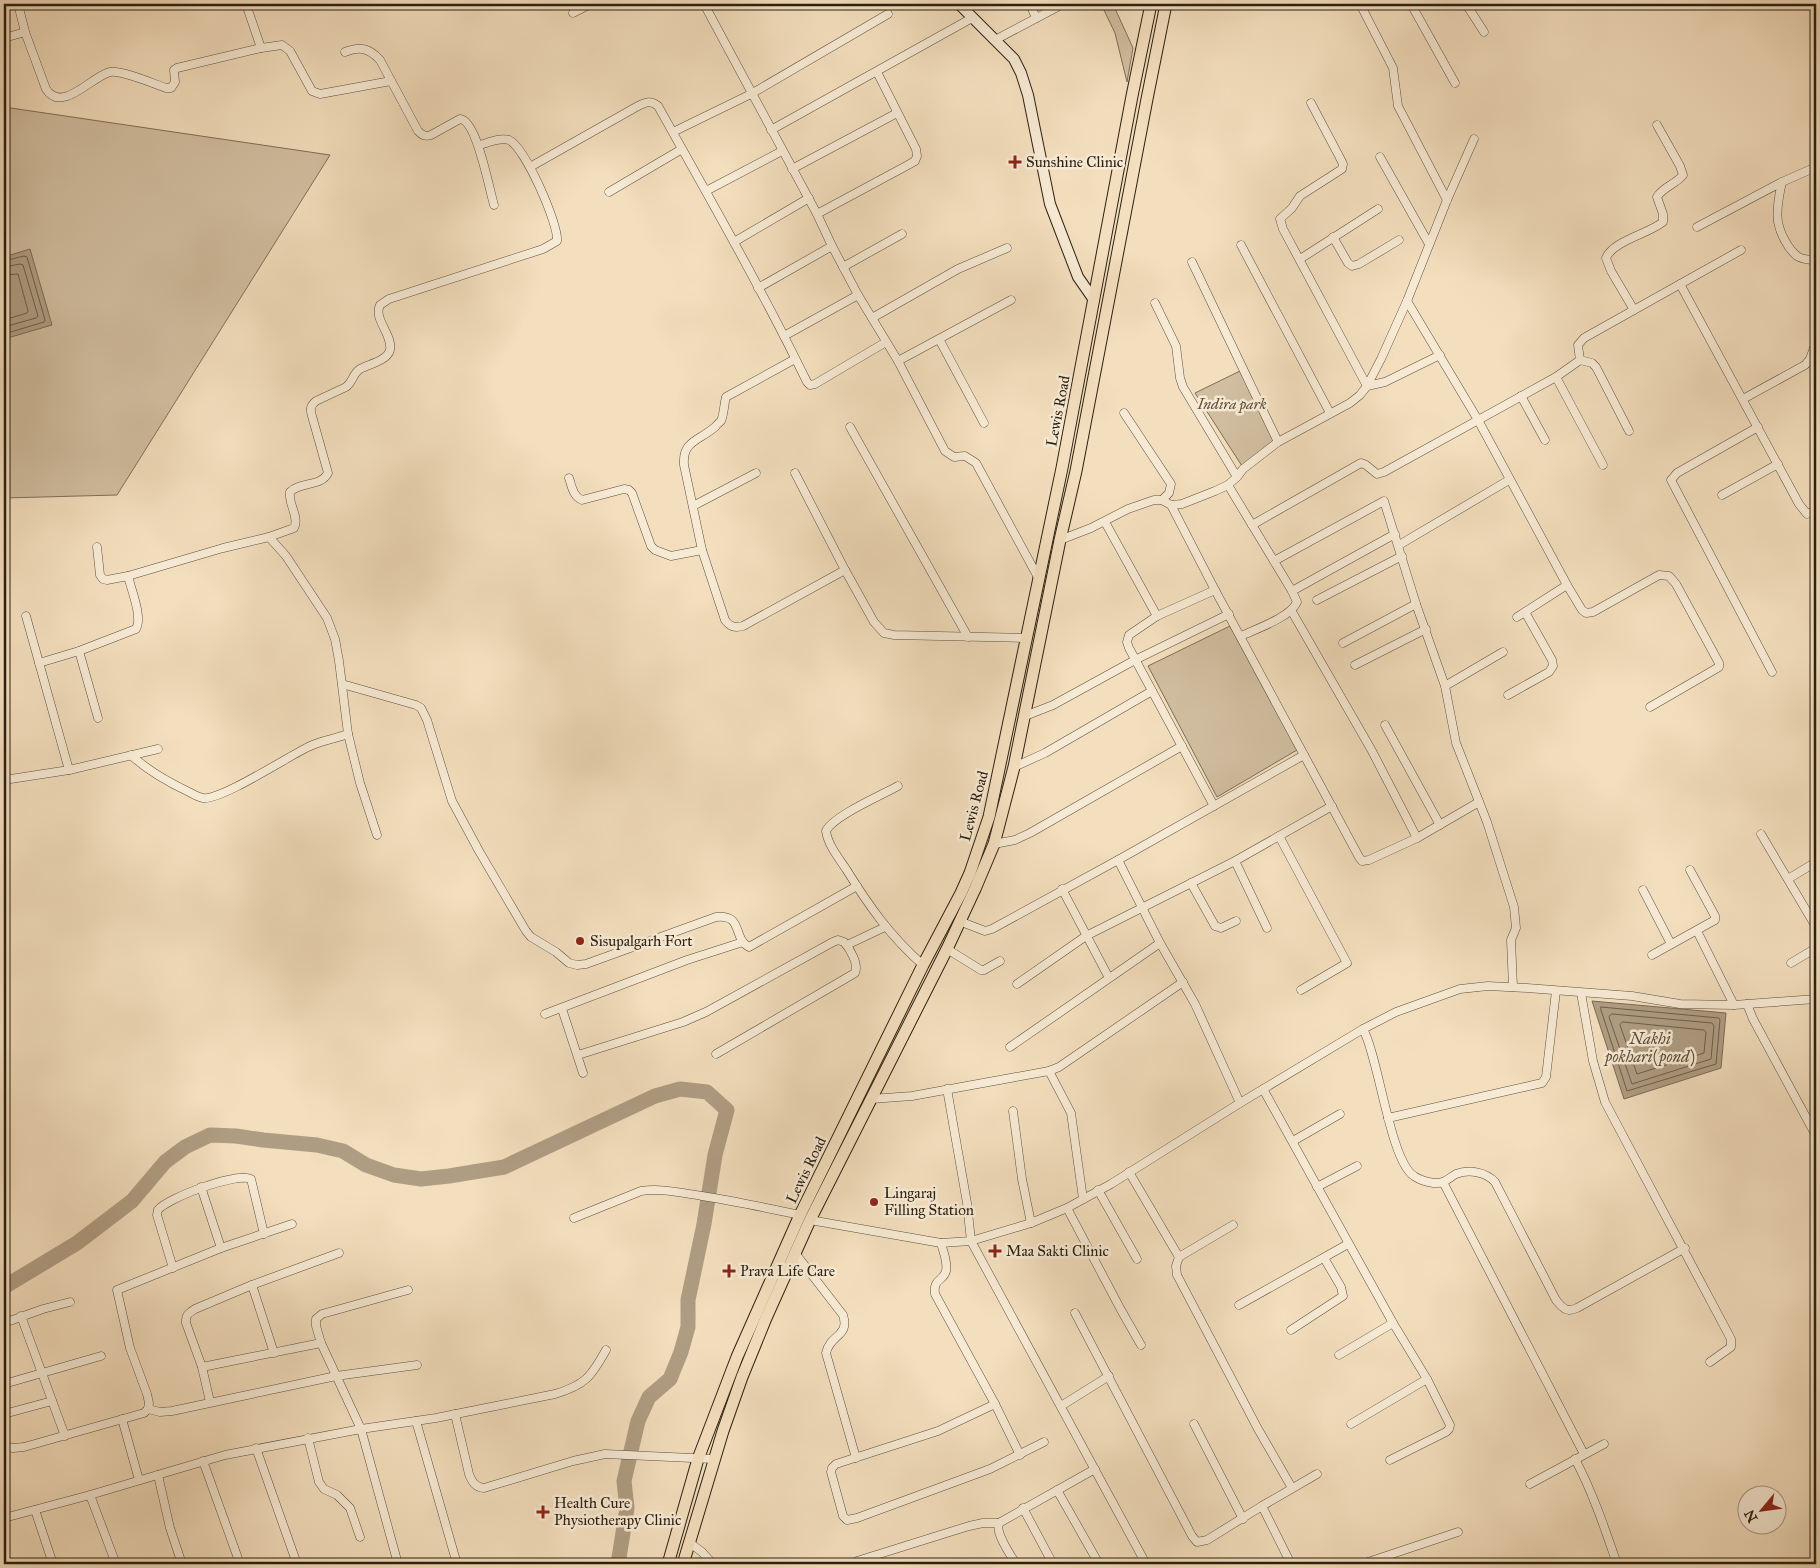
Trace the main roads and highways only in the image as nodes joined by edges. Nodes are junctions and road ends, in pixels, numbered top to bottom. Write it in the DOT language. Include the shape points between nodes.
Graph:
graph roads {
  1 [pos="1151,4"];
  2 [pos="1166,4"];
  3 [pos="1104,243"];
  4 [pos="1119,244"];
  5 [pos="1062,468"];
  6 [pos="1076,471"];
  7 [pos="833,1147"];
  8 [pos="844,1152"];
  9 [pos="805,1218"];
  10 [pos="684,1560"];
  11 [pos="668,1564"];
  1 -- 3 [label="main road, Lewis Road"];
  2 -- 4 [label="main road, Lewis Road"];
  3 -- 4 [label="main road"];
  3 -- 5 [label="main road, Lewis Road"];
  4 -- 6 [label="main road, Lewis Road"];
  5 -- 6 [label="main road"];
  5 -- 7 [label="main road, Lewis Road" via="989,817 970,873"];
  6 -- 8 [label="main road, Lewis Road" via="1014,767 994,844 947,949"];
  7 -- 8 [label="main road"];
  7 -- 9 [label="main road, Lewis Road"];
  8 -- 9 [label="main road, Lewis Road"];
  9 -- 10 [label="main road, Lewis Road" via="795,1253 742,1377"];
  9 -- 11 [label="main road, Lewis Road" via="737,1357 698,1459"];
}
